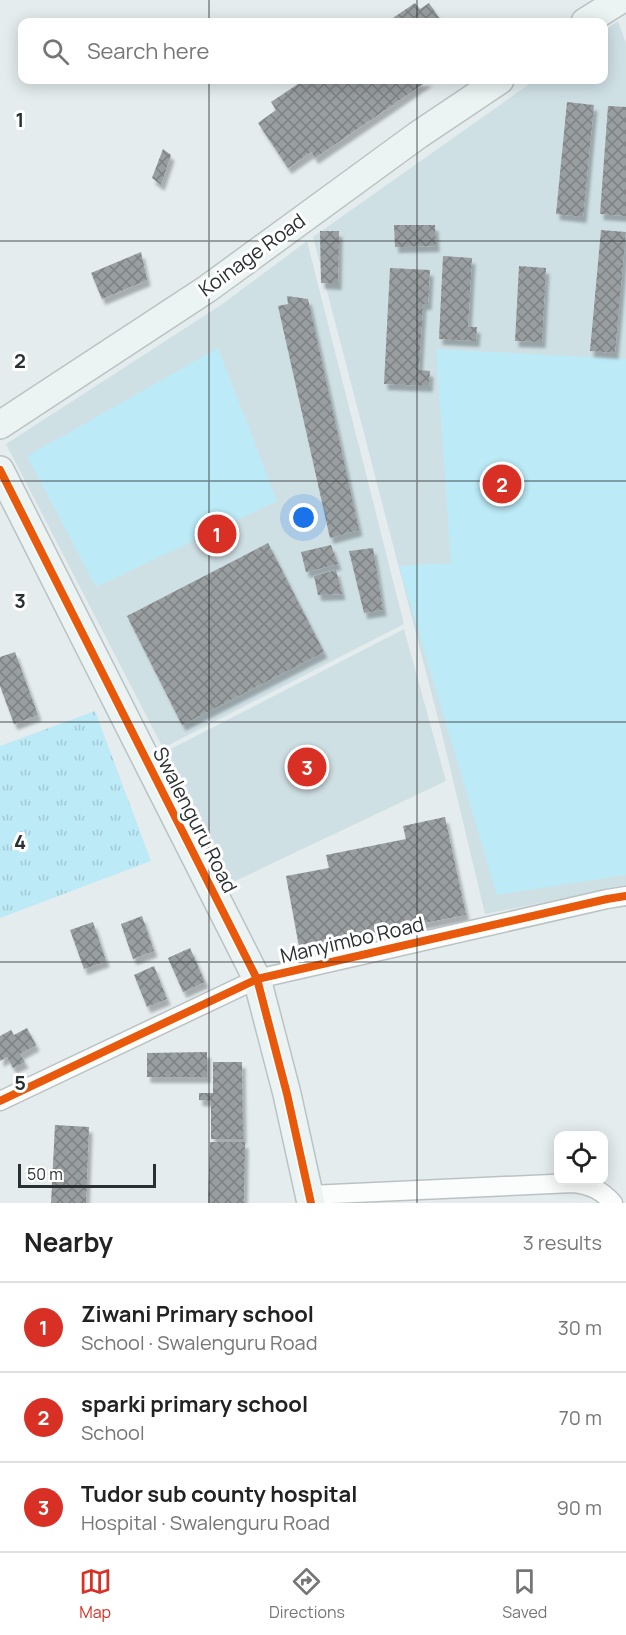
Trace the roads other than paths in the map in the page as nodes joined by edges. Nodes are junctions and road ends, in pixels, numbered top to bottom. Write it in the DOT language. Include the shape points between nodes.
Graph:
graph roads {
  1 [pos="621,4"];
  2 [pos="593,18"];
  3 [pos="494,84"];
  4 [pos="0,425"];
  5 [pos="0,470"];
  6 [pos="626,896"];
  7 [pos="257,979"];
  8 [pos="0,1101"];
  9 [pos="310,1199"];
  10 [pos="613,1203"];
  1 -- 2 [label="street"];
  3 -- 4 [label="street, Koinage Road" via="207,289"];
  5 -- 7 [label="street, Swalenguru Road"];
  6 -- 7 [label="street, Manyimbo Road"];
  7 -- 8 [label="street, Manyimbo Road"];
  7 -- 9 [label="street, Swalenguru Road"];
  9 -- 10 [label="street" via="573,1183 590,1185"];
}
